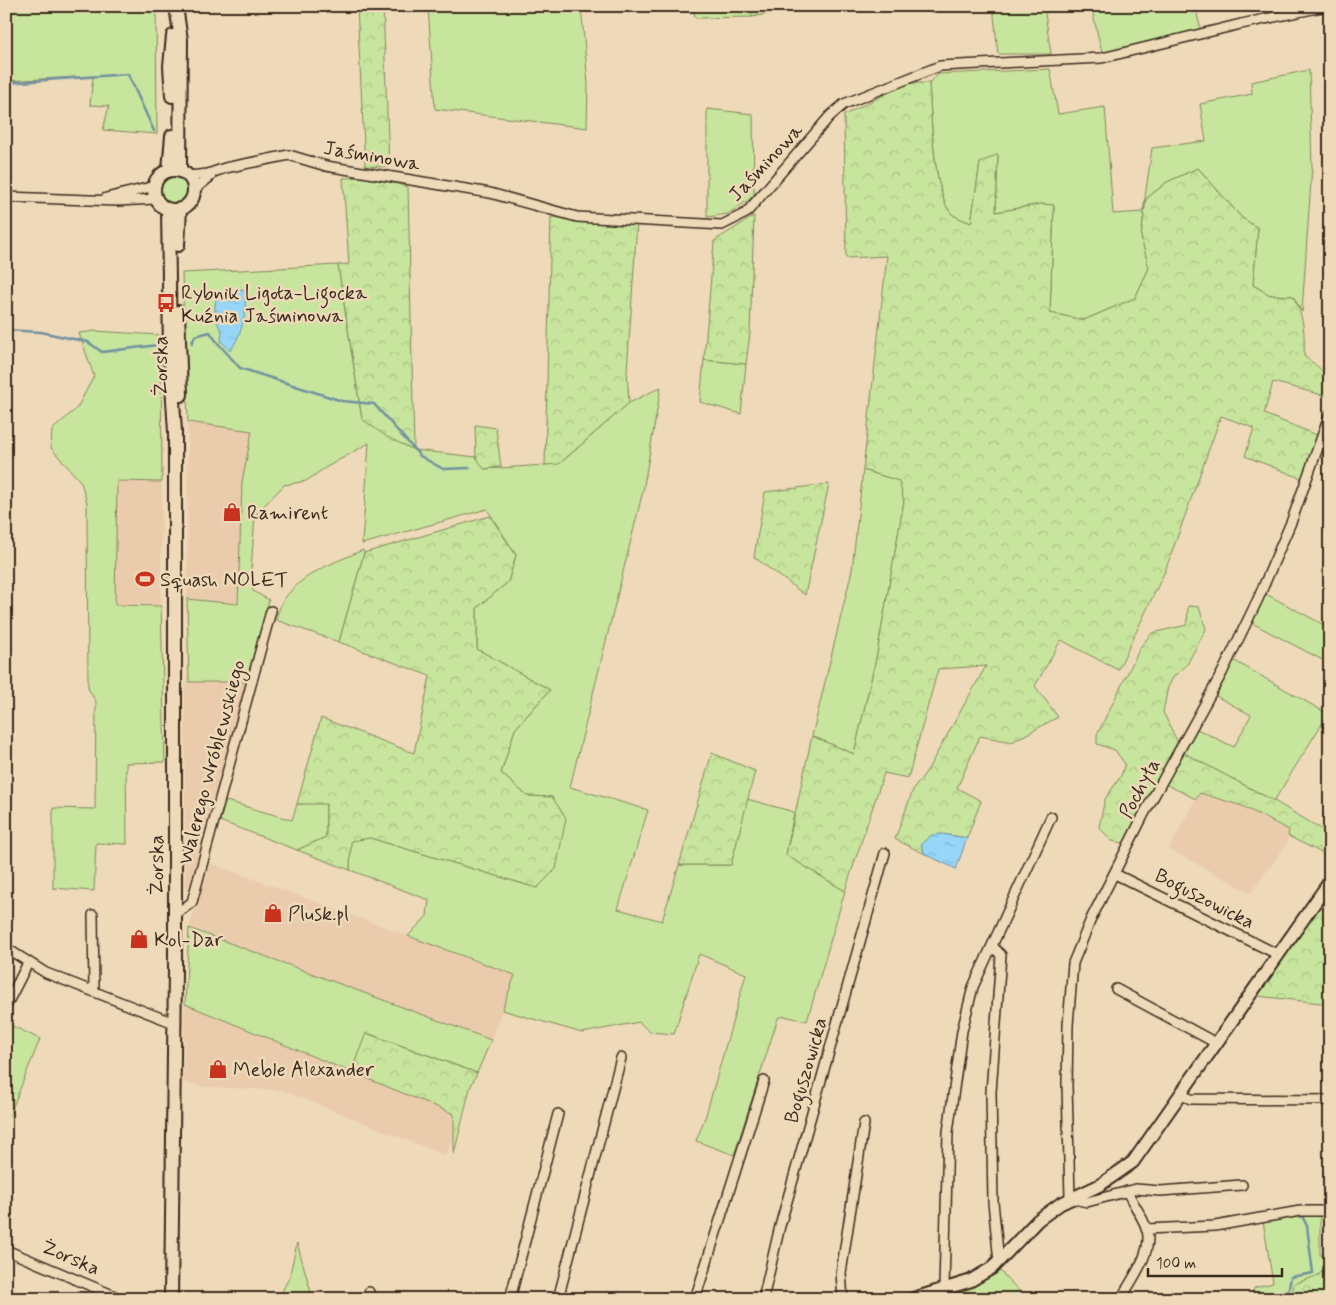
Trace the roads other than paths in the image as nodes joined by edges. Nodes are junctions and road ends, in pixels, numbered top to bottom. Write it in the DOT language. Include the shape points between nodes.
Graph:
graph roads {
  1 [pos="176,6"];
  2 [pos="1327,6"];
  3 [pos="179,172"];
  4 [pos="215,172"];
  5 [pos="194,189"];
  6 [pos="155,192"];
  7 [pos="6,197"];
  8 [pos="174,209"];
  9 [pos="1330,414"];
  10 [pos="271,612"];
  11 [pos="1051,817"];
  12 [pos="885,853"];
  13 [pos="1115,874"];
  14 [pos="1330,881"];
  15 [pos="93,915"];
  16 [pos="175,915"];
  17 [pos="992,946"];
  18 [pos="6,948"];
  19 [pos="1279,955"];
  20 [pos="28,963"];
  21 [pos="1116,989"];
  22 [pos="94,991"];
  23 [pos="6,1006"];
  24 [pos="174,1023"];
  25 [pos="1216,1043"];
  26 [pos="621,1058"];
  27 [pos="764,1081"];
  28 [pos="1181,1095"];
  29 [pos="1330,1100"];
  30 [pos="558,1114"];
  31 [pos="864,1122"];
  32 [pos="1242,1185"];
  33 [pos="1127,1191"];
  34 [pos="1070,1198"];
  35 [pos="1330,1211"];
  36 [pos="1146,1229"];
  37 [pos="6,1250"];
  38 [pos="999,1262"];
  39 [pos="944,1288"];
  40 [pos="122,1299"];
  41 [pos="171,1299"];
  42 [pos="510,1299"];
  43 [pos="558,1299"];
  44 [pos="694,1299"];
  45 [pos="763,1299"];
  46 [pos="843,1299"];
  47 [pos="912,1299"];
  48 [pos="1120,1299"];
  1 -- 3 [label="main road" via="181,40"];
  2 -- 4 [label="street, Jaśminowa" via="1102,58 940,66 844,104 746,213 722,225 577,217 490,193 326,166 289,155"];
  3 -- 4 [label="street, Jaśminowa"];
  3 -- 5 [label="main road"];
  3 -- 6 [label="main road" via="159,177"];
  4 -- 5 [label="street, Jaśminowa"];
  5 -- 8 [label="main road" via="190,203"];
  6 -- 7 [label="street" via="117,201"];
  6 -- 8 [label="main road"];
  8 -- 16 [label="main road, Żorska" via="180,396 175,432"];
  9 -- 13 [label="street, Pochyła" via="1292,520 1258,599"];
  10 -- 16 [label="street, Walerego Wróblewskiego" via="192,902"];
  11 -- 17 [label="street"];
  12 -- 45 [label="street, Boguszowicka"];
  13 -- 19 [label="street, Boguszowicka"];
  13 -- 34 [label="street, Pochyła" via="1073,963 1067,1086"];
  14 -- 19 [label="street"];
  15 -- 22 [label="street"];
  16 -- 24 [label="main road, Żorska"];
  17 -- 38 [label="street" via="1001,955 991,1092 993,1202"];
  17 -- 39 [label="street" via="973,987 962,1031 948,1132"];
  18 -- 20 [label="street"];
  19 -- 25 [label="street"];
  20 -- 22 [label="street"];
  20 -- 23 [label="street"];
  21 -- 25 [label="street"];
  22 -- 24 [label="street"];
  24 -- 41 [label="main road, Żorska"];
  25 -- 28 [label="street"];
  26 -- 43 [label="street"];
  27 -- 44 [label="street, Boguszowicka"];
  28 -- 29 [label="street" via="1192,1099"];
  28 -- 34 [label="street" via="1133,1162 1100,1185"];
  30 -- 42 [label="street"];
  31 -- 46 [label="street" via="841,1272"];
  32 -- 33 [label="street"];
  33 -- 34 [label="street" via="1087,1202"];
  33 -- 36 [label="street"];
  34 -- 38 [label="street" via="1038,1220"];
  35 -- 36 [label="street" via="1300,1211 1215,1226"];
  36 -- 48 [label="street" via="1145,1254"];
  37 -- 40 [label="street, Żorska"];
  38 -- 39 [label="street" via="970,1281"];
  39 -- 47 [label="street"];
}
